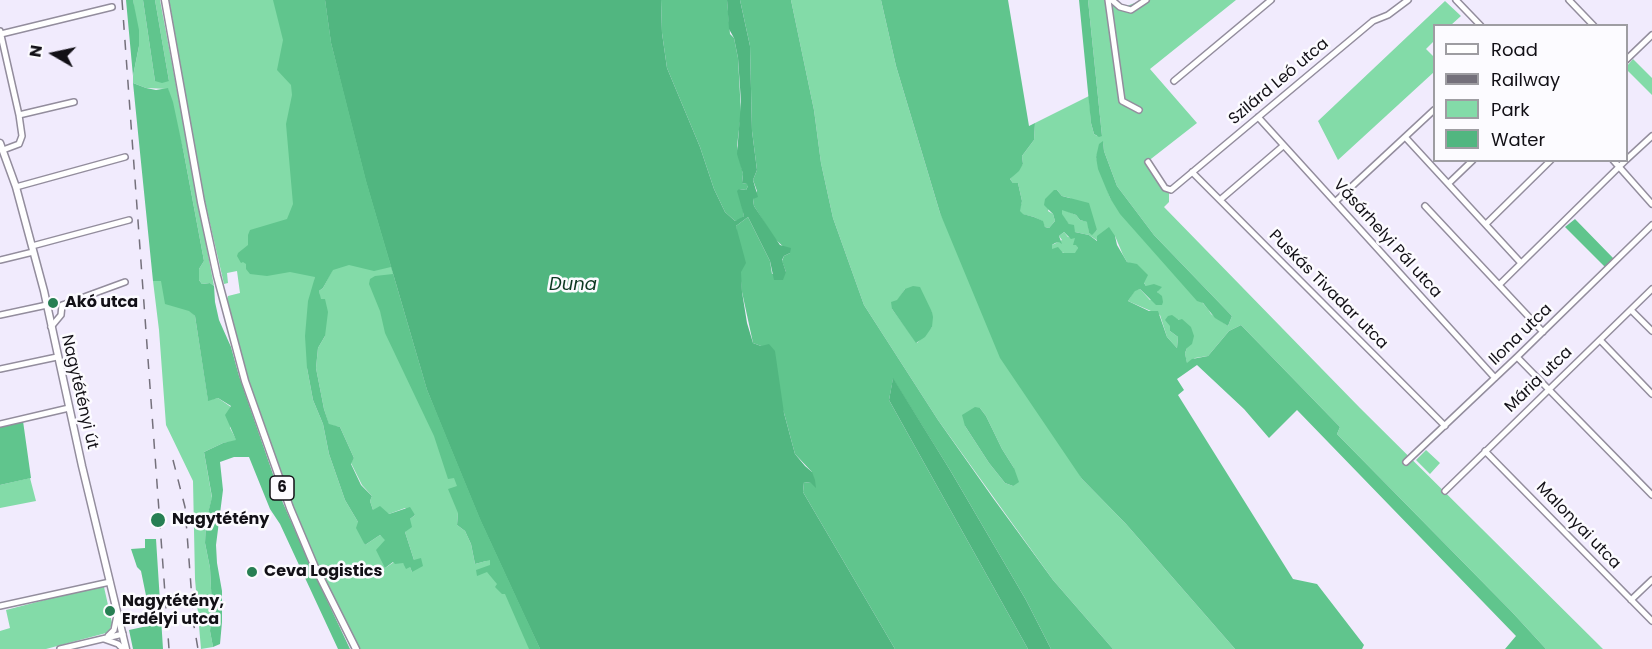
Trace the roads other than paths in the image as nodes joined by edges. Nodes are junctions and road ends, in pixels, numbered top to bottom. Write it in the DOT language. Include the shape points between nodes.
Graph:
graph roads {
  1 [pos="165,0"];
  2 [pos="1110,0"];
  3 [pos="1146,0"];
  4 [pos="1271,0"];
  5 [pos="1408,0"];
  6 [pos="1456,0"];
  7 [pos="1569,0"];
  8 [pos="112,8"];
  9 [pos="1479,24"];
  10 [pos="1592,24"];
  11 [pos="0,32"];
  12 [pos="1652,35"];
  13 [pos="1628,57"];
  14 [pos="1174,81"];
  15 [pos="74,102"];
  16 [pos="1139,110"];
  17 [pos="1433,111"];
  18 [pos="20,115"];
  19 [pos="1258,117"];
  20 [pos="1652,136"];
  21 [pos="1406,138"];
  22 [pos="0,143"];
  23 [pos="1283,146"];
  24 [pos="3,150"];
  25 [pos="125,157"];
  26 [pos="1628,158"];
  27 [pos="1148,162"];
  28 [pos="1471,162"];
  29 [pos="1549,162"];
  30 [pos="1615,162"];
  31 [pos="1624,162"];
  32 [pos="1620,167"];
  33 [pos="1192,172"];
  34 [pos="1449,183"];
  35 [pos="16,187"];
  36 [pos="1220,200"];
  37 [pos="1335,202"];
  38 [pos="1652,204"];
  39 [pos="1425,206"];
  40 [pos="129,220"];
  41 [pos="1486,224"];
  42 [pos="1652,225"];
  43 [pos="32,249"];
  44 [pos="0,260"];
  45 [pos="1521,263"];
  46 [pos="125,282"];
  47 [pos="1499,285"];
  48 [pos="1652,290"];
  49 [pos="47,305"];
  50 [pos="1631,310"];
  51 [pos="0,315"];
  52 [pos="51,327"];
  53 [pos="1652,331"];
  54 [pos="1543,332"];
  55 [pos="1600,340"];
  56 [pos="57,357"];
  57 [pos="1517,357"];
  58 [pos="0,369"];
  59 [pos="1496,378"];
  60 [pos="1549,390"];
  61 [pos="1652,394"];
  62 [pos="69,408"];
  63 [pos="0,424"];
  64 [pos="1445,426"];
  65 [pos="1485,451"];
  66 [pos="1406,462"];
  67 [pos="1445,491"];
  68 [pos="1652,495"];
  69 [pos="1652,580"];
  70 [pos="110,582"];
  71 [pos="1632,600"];
  72 [pos="0,606"];
  73 [pos="118,614"];
  74 [pos="1652,621"];
  75 [pos="123,634"];
  76 [pos="103,638"];
  77 [pos="60,649"];
  78 [pos="125,649"];
  79 [pos="356,649"];
  1 -- 79 [label="main road, 6" via="201,202 245,381 290,508"];
  2 -- 3 [label="street" via="1131,10"];
  2 -- 16 [label="street" via="1122,101"];
  4 -- 14 [label="street"];
  5 -- 19 [label="street, Szilárd Leó utca" via="1373,21"];
  6 -- 9 [label="street"];
  7 -- 10 [label="street"];
  8 -- 11 [label="street"];
  11 -- 18 [label="street"];
  12 -- 13 [label="street"];
  15 -- 18 [label="street"];
  17 -- 21 [label="street"];
  18 -- 24 [label="street" via="21,141"];
  19 -- 23 [label="street, Vásárhelyi Pál utca"];
  19 -- 33 [label="street, Szilárd Leó utca"];
  20 -- 26 [label="street"];
  21 -- 34 [label="street"];
  21 -- 37 [label="street"];
  22 -- 24 [label="main road, Nagytétényi út"];
  23 -- 36 [label="street"];
  23 -- 37 [label="street, Vásárhelyi Pál utca"];
  24 -- 35 [label="main road, Nagytétényi út"];
  25 -- 35 [label="street"];
  27 -- 33 [label="street, Szilárd Leó utca" via="1165,188 1171,190"];
  28 -- 34 [label="street"];
  29 -- 41 [label="street"];
  30 -- 32 [label="street"];
  31 -- 32 [label="street"];
  32 -- 38 [label="street"];
  32 -- 45 [label="street"];
  33 -- 36 [label="street, Puskás Tivadar utca"];
  34 -- 41 [label="street"];
  35 -- 43 [label="main road, Nagytétényi út"];
  36 -- 64 [label="street, Puskás Tivadar utca"];
  37 -- 59 [label="street, Vásárhelyi Pál utca"];
  39 -- 47 [label="street"];
  40 -- 43 [label="street"];
  41 -- 45 [label="street"];
  42 -- 54 [label="street, Ilona utca"];
  43 -- 44 [label="street"];
  43 -- 49 [label="main road, Nagytétényi út"];
  45 -- 47 [label="street"];
  46 -- 52 [label="street" via="65,303"];
  47 -- 54 [label="street"];
  48 -- 50 [label="street, Mária utca"];
  49 -- 51 [label="street"];
  49 -- 52 [label="main road, Nagytétényi út"];
  50 -- 53 [label="street"];
  50 -- 55 [label="street, Mária utca"];
  52 -- 56 [label="main road, Nagytétényi út"];
  54 -- 57 [label="street, Ilona utca"];
  55 -- 60 [label="street, Mária utca"];
  55 -- 61 [label="street"];
  56 -- 58 [label="street"];
  56 -- 62 [label="main road, Nagytétényi út"];
  57 -- 59 [label="street, Ilona utca"];
  57 -- 60 [label="street"];
  59 -- 64 [label="street, Ilona utca"];
  60 -- 65 [label="street, Mária utca"];
  60 -- 68 [label="street"];
  62 -- 63 [label="street"];
  62 -- 70 [label="main road, Nagytétényi út"];
  64 -- 66 [label="street, Ilona utca"];
  65 -- 67 [label="street, Mária utca"];
  65 -- 71 [label="street, Malonyai utca"];
  69 -- 71 [label="street"];
  70 -- 72 [label="street"];
  70 -- 73 [label="main road, Nagytétényi út"];
  71 -- 74 [label="street, Malonyai utca"];
  73 -- 75 [label="main road, Nagytétényi út"];
  73 -- 76 [label="street" via="114,630"];
  75 -- 76 [label="street"];
  75 -- 78 [label="main road, Nagytétényi út"];
  76 -- 77 [label="street"];
  76 -- 78 [label="street"];
}
